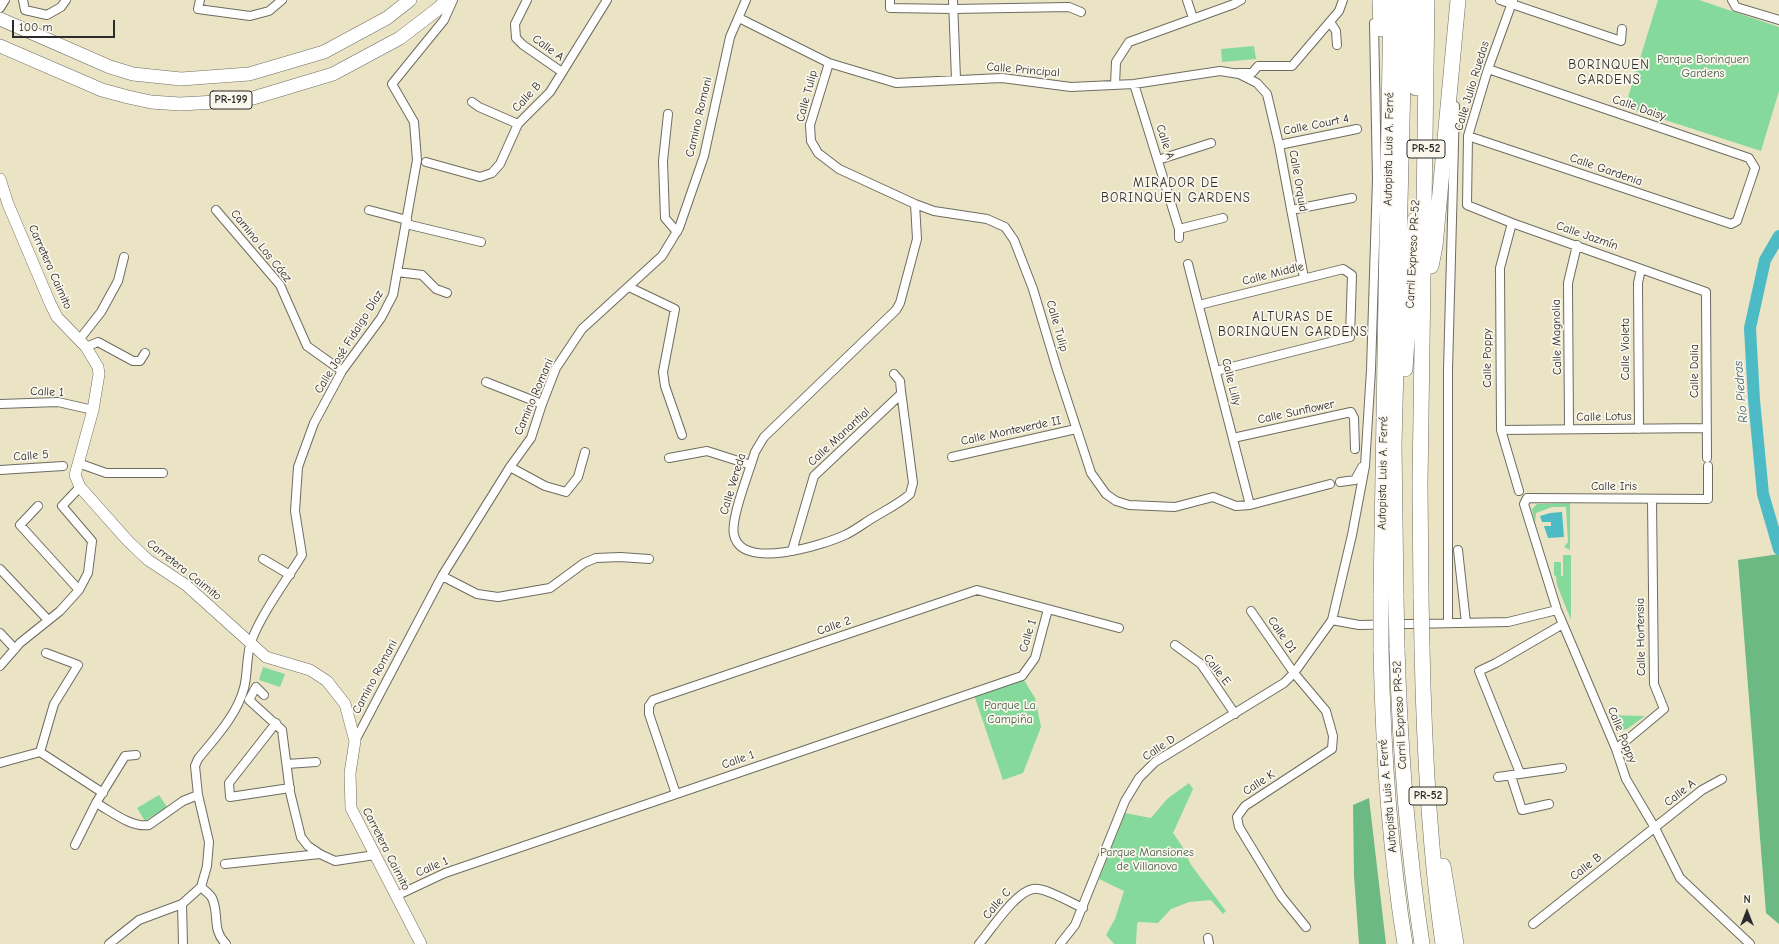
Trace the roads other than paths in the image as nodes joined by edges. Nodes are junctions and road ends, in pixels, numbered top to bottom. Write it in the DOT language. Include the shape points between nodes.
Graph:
graph roads {
  1 [pos="5,0"];
  2 [pos="23,0"];
  3 [pos="66,0"];
  4 [pos="200,0"];
  5 [pos="282,0"];
  6 [pos="410,0"];
  7 [pos="447,0"];
  8 [pos="453,0"];
  9 [pos="527,0"];
  10 [pos="607,0"];
  11 [pos="746,0"];
  12 [pos="953,0"];
  13 [pos="1187,0"];
  14 [pos="1241,0"];
  15 [pos="1343,0"];
  16 [pos="1374,0"];
  17 [pos="1380,0"];
  18 [pos="1391,0"];
  19 [pos="1405,0"];
  20 [pos="1415,0"];
  21 [pos="1427,0"];
  22 [pos="1458,0"];
  23 [pos="1500,0"];
  24 [pos="1512,2"];
  25 [pos="1734,3"];
  26 [pos="890,4"];
  27 [pos="1018,4"];
  28 [pos="0,8"];
  29 [pos="953,9"];
  30 [pos="1081,12"];
  31 [pos="739,18"];
  32 [pos="1193,18"];
  33 [pos="0,19"];
  34 [pos="1779,20"];
  35 [pos="1330,22"];
  36 [pos="1622,29"];
  37 [pos="1337,45"];
  38 [pos="0,46"];
  39 [pos="0,52"];
  40 [pos="18,54"];
  41 [pos="829,63"];
  42 [pos="1488,69"];
  43 [pos="562,72"];
  44 [pos="1231,73"];
  45 [pos="956,79"];
  46 [pos="1451,80"];
  47 [pos="1134,84"];
  48 [pos="1115,85"];
  49 [pos="1263,90"];
  50 [pos="472,102"];
  51 [pos="668,114"];
  52 [pos="518,124"];
  53 [pos="1357,130"];
  54 [pos="1389,133"];
  55 [pos="1468,136"];
  56 [pos="1211,143"];
  57 [pos="1279,145"];
  58 [pos="1158,160"];
  59 [pos="426,162"];
  60 [pos="0,179"];
  61 [pos="1352,198"];
  62 [pos="915,204"];
  63 [pos="1467,205"];
  64 [pos="216,210"];
  65 [pos="369,210"];
  66 [pos="1291,210"];
  67 [pos="1223,218"];
  68 [pos="1737,221"];
  69 [pos="406,222"];
  70 [pos="1512,223"];
  71 [pos="1179,229"];
  72 [pos="677,232"];
  73 [pos="1179,238"];
  74 [pos="481,242"];
  75 [pos="1576,245"];
  76 [pos="124,257"];
  77 [pos="1188,264"];
  78 [pos="1641,269"];
  79 [pos="397,272"];
  80 [pos="1304,278"];
  81 [pos="629,287"];
  82 [pos="1699,289"];
  83 [pos="447,293"];
  84 [pos="1424,299"];
  85 [pos="1199,305"];
  86 [pos="83,344"];
  87 [pos="145,353"];
  88 [pos="342,371"];
  89 [pos="1216,371"];
  90 [pos="894,374"];
  91 [pos="486,382"];
  92 [pos="902,394"];
  93 [pos="0,404"];
  94 [pos="542,404"];
  95 [pos="93,410"];
  96 [pos="1707,428"];
  97 [pos="1076,429"];
  98 [pos="1639,429"];
  99 [pos="1501,430"];
  100 [pos="1569,430"];
  101 [pos="682,435"];
  102 [pos="1233,438"];
  103 [pos="1355,449"];
  104 [pos="585,452"];
  105 [pos="952,456"];
  106 [pos="668,458"];
  107 [pos="1365,460"];
  108 [pos="78,463"];
  109 [pos="751,465"];
  110 [pos="64,466"];
  111 [pos="510,467"];
  112 [pos="0,470"];
  113 [pos="163,473"];
  114 [pos="1340,482"];
  115 [pos="1330,484"];
  116 [pos="80,487"];
  117 [pos="1519,491"];
  118 [pos="1652,499"];
  119 [pos="1708,499"];
  120 [pos="1524,504"];
  121 [pos="1250,505"];
  122 [pos="38,506"];
  123 [pos="1395,508"];
  124 [pos="1458,550"];
  125 [pos="792,551"];
  126 [pos="649,558"];
  127 [pos="263,559"];
  128 [pos="0,569"];
  129 [pos="290,575"];
  130 [pos="442,576"];
  131 [pos="80,590"];
  132 [pos="1388,596"];
  133 [pos="1048,609"];
  134 [pos="1557,610"];
  135 [pos="1251,611"];
  136 [pos="48,620"];
  137 [pos="1332,620"];
  138 [pos="1448,623"];
  139 [pos="1466,623"];
  140 [pos="1563,624"];
  141 [pos="1120,628"];
  142 [pos="0,633"];
  143 [pos="251,643"];
  144 [pos="1175,645"];
  145 [pos="15,650"];
  146 [pos="46,653"];
  147 [pos="0,666"];
  148 [pos="1294,673"];
  149 [pos="264,695"];
  150 [pos="1235,714"];
  151 [pos="276,723"];
  152 [pos="355,741"];
  153 [pos="1616,749"];
  154 [pos="40,752"];
  155 [pos="136,756"];
  156 [pos="316,762"];
  157 [pos="0,763"];
  158 [pos="287,764"];
  159 [pos="1562,768"];
  160 [pos="1520,773"];
  161 [pos="1511,776"];
  162 [pos="1498,777"];
  163 [pos="1722,779"];
  164 [pos="290,788"];
  165 [pos="103,793"];
  166 [pos="676,794"];
  167 [pos="198,795"];
  168 [pos="96,803"];
  169 [pos="1549,804"];
  170 [pos="1428,811"];
  171 [pos="1655,828"];
  172 [pos="75,845"];
  173 [pos="320,854"];
  174 [pos="375,855"];
  175 [pos="225,864"];
  176 [pos="201,887"];
  177 [pos="396,896"];
  178 [pos="182,904"];
  179 [pos="1083,908"];
  180 [pos="1533,924"];
  181 [pos="1306,927"];
  182 [pos="109,944"];
  183 [pos="183,944"];
  184 [pos="226,944"];
  185 [pos="421,944"];
  186 [pos="979,944"];
  187 [pos="1060,944"];
  188 [pos="1405,944"];
  189 [pos="1422,944"];
  190 [pos="1444,944"];
  191 [pos="1456,944"];
  192 [pos="1750,944"];
  1 -- 28 [label="street"];
  2 -- 3 [label="street" via="25,10 47,15 61,7"];
  4 -- 5 [label="street" via="198,9 250,16 269,11"];
  6 -- 33 [label="main road, PR-199" via="387,18 324,52 249,74 195,79 133,74 110,67"];
  7 -- 40 [label="main road, PR-199" via="400,38 333,74 253,98 188,103 151,102 102,90"];
  8 -- 69 [label="street, Calle José Fidalgo Díaz" via="444,20 392,84 414,122 417,160"];
  9 -- 43 [label="street, Calle A" via="515,24 516,38"];
  10 -- 43 [label="street, Calle B"];
  11 -- 31 [label="street, Camino Romani"];
  12 -- 29 [label="street"];
  13 -- 32 [label="street"];
  14 -- 32 [label="street"];
  15 -- 35 [label="street" via="1339,11"];
  16 -- 107 [label="street" via="1377,179 1371,370"];
  17 -- 54 [label="highway" via="1382,71"];
  18 -- 54 [label="highway, Autopista Luis A. Ferré / PR-52"];
  19 -- 123 [label="highway, Carril Expreso PR-52" via="1396,355"];
  20 -- 123 [label="highway, Carril Expreso PR-52" via="1416,213"];
  21 -- 84 [label="highway, PR-52"];
  22 -- 46 [label="highway"];
  23 -- 24 [label="street"];
  24 -- 36 [label="street" via="1622,41"];
  24 -- 42 [label="street, Calle Julio Ruedas"];
  25 -- 34 [label="street"];
  26 -- 29 [label="street"];
  27 -- 29 [label="street"];
  27 -- 30 [label="street" via="1068,7"];
  29 -- 45 [label="street"];
  31 -- 41 [label="street, Calle Principal"];
  31 -- 72 [label="street, Camino Romani" via="730,37 704,156"];
  32 -- 48 [label="street" via="1129,42 1116,62"];
  35 -- 37 [label="street" via="1336,31"];
  35 -- 44 [label="street" via="1292,66 1258,66 1252,73"];
  38 -- 40 [label="main road, PR-199"];
  39 -- 40 [label="main road"];
  41 -- 45 [label="street, Calle Principal" via="896,83"];
  41 -- 62 [label="street, Calle Tulip" via="810,125 811,141 818,153 838,169"];
  42 -- 55 [label="street, Calle Julio Ruedas"];
  42 -- 68 [label="street, Calle Daisy" via="1749,158 1755,168"];
  43 -- 52 [label="street, Calle B" via="550,92"];
  44 -- 47 [label="street, Calle Principal" via="1220,71"];
  44 -- 49 [label="street, Calle Principal" via="1258,83"];
  45 -- 48 [label="street, Calle Principal" via="1002,78 1071,87"];
  46 -- 84 [label="highway" via="1435,246"];
  46 -- 138 [label="street" via="1455,104 1448,370"];
  47 -- 48 [label="street, Calle Principal"];
  47 -- 58 [label="street, Calle A"];
  49 -- 57 [label="street, Calle Orquid" via="1267,94"];
  50 -- 52 [label="street"];
  51 -- 72 [label="street" via="663,161 664,218"];
  52 -- 59 [label="street, Calle B" via="500,164 492,173 480,177"];
  53 -- 57 [label="street, Calle Court 4"];
  54 -- 132 [label="highway, Autopista Luis A. Ferré / PR-52"];
  55 -- 63 [label="street, Calle Julio Ruedas"];
  55 -- 68 [label="street, Calle Gardenia" via="1731,224"];
  56 -- 58 [label="street"];
  57 -- 66 [label="street, Calle Orquid"];
  58 -- 71 [label="street, Calle A"];
  60 -- 86 [label="street, Carretera Caimito" via="8,204 57,317"];
  61 -- 66 [label="street"];
  62 -- 97 [label="street, Calle Tulip" via="934,211 987,219 1005,227 1014,240 1034,289"];
  62 -- 109 [label="street, Calle Vereda" via="917,239 896,310 764,437"];
  63 -- 70 [label="street, Calle Jazmín"];
  64 -- 88 [label="street, Camino Los Cáez" via="280,285 307,346"];
  65 -- 69 [label="street"];
  66 -- 80 [label="street, Calle Orquid"];
  67 -- 71 [label="street"];
  69 -- 74 [label="street"];
  69 -- 79 [label="street, Calle José Fidalgo Díaz"];
  70 -- 75 [label="street, Calle Jazmín"];
  70 -- 99 [label="street, Calle Poppy" via="1500,268"];
  71 -- 73 [label="street, Calle A"];
  72 -- 81 [label="street, Camino Romani" via="662,256"];
  75 -- 78 [label="street, Calle Jazmín"];
  75 -- 100 [label="street, Calle Magnolia" via="1568,283"];
  76 -- 86 [label="street" via="118,281"];
  77 -- 85 [label="street, Calle Lilly"];
  78 -- 82 [label="street, Calle Jazmín"];
  78 -- 98 [label="street, Calle Violeta" via="1638,284"];
  79 -- 83 [label="street" via="422,275 436,289"];
  79 -- 88 [label="street, Calle José Fidalgo Díaz" via="393,295 381,318"];
  80 -- 85 [label="street, Calle Middle"];
  80 -- 89 [label="street, Calle Middle" via="1344,269 1352,275 1350,337"];
  81 -- 94 [label="street, Camino Romani" via="582,329 556,368"];
  81 -- 101 [label="street" via="675,309 663,372"];
  82 -- 96 [label="street, Calle Dalia" via="1706,292"];
  84 -- 170 [label="highway, PR-52, bridge" via="1420,484"];
  85 -- 89 [label="street, Calle Lilly"];
  86 -- 87 [label="street" via="98,342 133,361 140,361"];
  86 -- 95 [label="street, Carretera Caimito" via="98,367"];
  88 -- 129 [label="street, Calle José Fidalgo Díaz" via="314,423 298,467 295,511 302,555"];
  89 -- 102 [label="street, Calle Lilly"];
  90 -- 92 [label="street, Calle Vereda" via="900,381"];
  91 -- 94 [label="street"];
  92 -- 125 [label="street, Calle Manantial" via="814,476"];
  92 -- 125 [label="street, Calle Vereda" via="913,483 910,494 846,535 814,547"];
  93 -- 95 [label="street, Calle 1" via="58,402"];
  94 -- 111 [label="street, Camino Romani" via="531,438"];
  95 -- 108 [label="street, Carretera Caimito"];
  96 -- 98 [label="street, Calle Lotus"];
  96 -- 119 [label="street, Calle Dalia"];
  97 -- 105 [label="street, Calle Monteverde II"];
  97 -- 121 [label="street, Calle Tulip" via="1091,474 1106,494 1116,501 1129,505 1175,507 1213,497 1236,506"];
  98 -- 100 [label="street, Calle Lotus"];
  99 -- 100 [label="street, Calle Lotus"];
  99 -- 117 [label="street, Calle Poppy"];
  102 -- 103 [label="street, Calle Sunflower" via="1351,412 1354,418"];
  102 -- 121 [label="street, Calle Lilly"];
  104 -- 111 [label="street" via="578,477 566,492 545,486"];
  106 -- 109 [label="street" via="707,451"];
  107 -- 114 [label="street" via="1355,480"];
  107 -- 137 [label="street" via="1352,535"];
  108 -- 113 [label="street" via="106,473"];
  108 -- 116 [label="street, Carretera Caimito" via="75,475"];
  109 -- 125 [label="street, Calle Vereda" via="733,525 736,540 747,551 756,553"];
  110 -- 112 [label="street, Calle 5"];
  111 -- 130 [label="street, Camino Romani"];
  115 -- 121 [label="street, Calle Tulip"];
  116 -- 131 [label="street" via="62,506 92,541 88,573"];
  116 -- 143 [label="street, Carretera Caimito" via="148,560 186,585"];
  118 -- 119 [label="street, Calle Iris"];
  118 -- 120 [label="street, Calle Iris" via="1527,498"];
  118 -- 153 [label="street, Calle Hortensia" via="1654,684 1664,709"];
  120 -- 134 [label="street, Calle Poppy"];
  122 -- 131 [label="street" via="20,525"];
  123 -- 132 [label="highway, Carril Expreso PR-52"];
  124 -- 139 [label="street"];
  126 -- 130 [label="street" via="596,558 584,563 550,588 498,597 477,594"];
  127 -- 129 [label="street"];
  128 -- 136 [label="street"];
  129 -- 143 [label="street, Calle José Fidalgo Díaz" via="263,618"];
  130 -- 152 [label="street, Camino Romani"];
  131 -- 136 [label="street"];
  132 -- 188 [label="highway, Autopista Luis A. Ferré / PR-52, bridge" via="1381,649 1384,763 1394,871"];
  132 -- 189 [label="highway, Carril Expreso PR-52, bridge" via="1398,648 1407,827"];
  133 -- 141 [label="street, Calle 2"];
  133 -- 166 [label="street, Calle 1" via="1035,658 1022,676"];
  133 -- 166 [label="street, Calle 2" via="977,590 653,700 648,706 649,714"];
  134 -- 139 [label="street" via="1508,622"];
  134 -- 140 [label="street, Calle Poppy"];
  135 -- 148 [label="street, Calle D1"];
  136 -- 145 [label="street"];
  137 -- 138 [label="street" via="1359,625"];
  137 -- 148 [label="street, Calle D"];
  138 -- 139 [label="street"];
  140 -- 153 [label="street, Calle Poppy"];
  140 -- 160 [label="street" via="1479,671"];
  142 -- 145 [label="street"];
  143 -- 152 [label="street, Carretera Caimito" via="266,657 310,670 327,681 345,704"];
  143 -- 167 [label="street, Calle José Fidalgo Díaz" via="245,687 241,697 228,721 195,766"];
  144 -- 150 [label="street, Calle E" via="1201,664"];
  145 -- 147 [label="street"];
  146 -- 154 [label="street" via="78,665 54,704"];
  148 -- 150 [label="street, Calle D" via="1284,683"];
  148 -- 181 [label="street, Calle K" via="1326,711 1334,736 1332,749 1245,806 1237,817 1239,827 1281,896"];
  149 -- 151 [label="street" via="256,687 249,700"];
  150 -- 179 [label="street, Calle D" via="1156,762 1139,778 1125,801"];
  151 -- 158 [label="street" via="282,730"];
  151 -- 164 [label="street" via="229,783 230,797"];
  152 -- 174 [label="street, Carretera Caimito" via="350,773 351,808"];
  153 -- 171 [label="street, Calle Poppy" via="1626,778"];
  154 -- 157 [label="street"];
  154 -- 165 [label="street"];
  155 -- 165 [label="street" via="125,756"];
  156 -- 158 [label="street"];
  158 -- 164 [label="street"];
  159 -- 160 [label="street"];
  160 -- 161 [label="street"];
  161 -- 162 [label="street"];
  161 -- 169 [label="street" via="1522,810"];
  163 -- 171 [label="street, Calle A" via="1702,790"];
  164 -- 173 [label="street" via="301,837 308,846"];
  165 -- 168 [label="street"];
  166 -- 177 [label="street, Calle 1" via="445,873"];
  167 -- 168 [label="street" via="183,801 145,826 133,823"];
  167 -- 176 [label="street, Calle José Fidalgo Díaz" via="209,842 207,866"];
  168 -- 172 [label="street"];
  170 -- 190 [label="highway, PR-52"];
  170 -- 191 [label="highway" via="1442,859"];
  171 -- 180 [label="street, Calle B"];
  171 -- 192 [label="street, Calle Poppy" via="1680,878"];
  173 -- 174 [label="street" via="336,861"];
  173 -- 175 [label="street"];
  174 -- 177 [label="street, Carretera Caimito"];
  176 -- 178 [label="street"];
  176 -- 184 [label="street" via="212,897 216,928 220,939"];
  177 -- 185 [label="street, Carretera Caimito"];
  178 -- 182 [label="street" via="139,920"];
  178 -- 183 [label="street"];
  179 -- 186 [label="street, Calle C" via="1034,889 1020,895"];
  179 -- 187 [label="street, Calle D" via="1075,925"];
}
